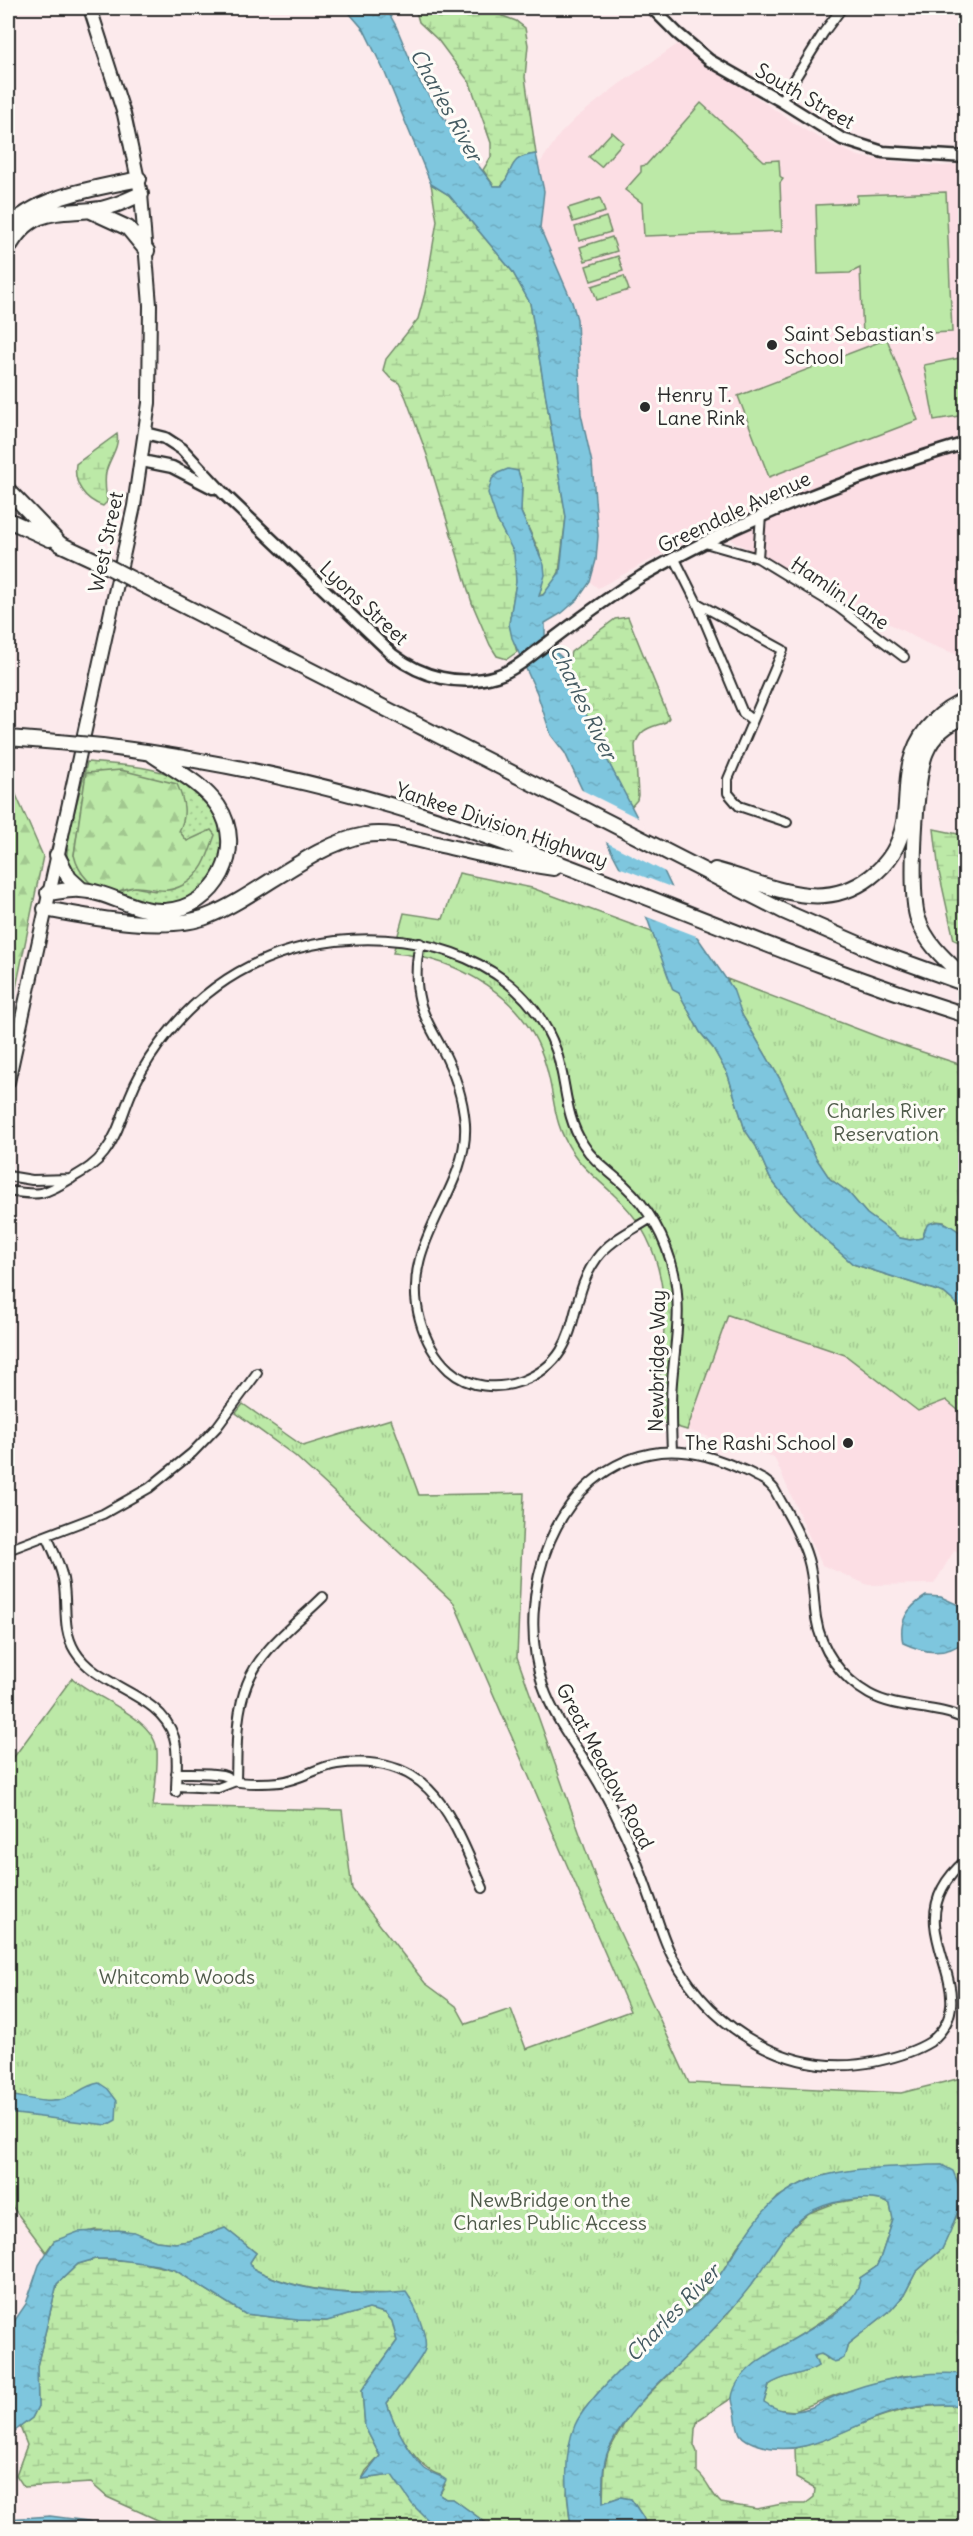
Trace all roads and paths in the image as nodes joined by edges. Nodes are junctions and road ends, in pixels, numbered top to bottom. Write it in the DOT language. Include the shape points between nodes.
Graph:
graph roads {
  1 [pos="90,8"];
  2 [pos="652,8"];
  3 [pos="842,8"];
  4 [pos="781,101"];
  5 [pos="966,157"];
  6 [pos="139,179"];
  7 [pos="141,194"];
  8 [pos="89,210"];
  9 [pos="8,229"];
  10 [pos="8,249"];
  11 [pos="147,251"];
  12 [pos="146,433"];
  13 [pos="966,443"];
  14 [pos="142,462"];
  15 [pos="8,490"];
  16 [pos="224,494"];
  17 [pos="761,515"];
  18 [pos="8,520"];
  19 [pos="705,543"];
  20 [pos="60,544"];
  21 [pos="675,558"];
  22 [pos="758,558"];
  23 [pos="697,603"];
  24 [pos="536,651"];
  25 [pos="904,657"];
  26 [pos="966,700"];
  27 [pos="966,716"];
  28 [pos="752,720"];
  29 [pos="8,738"];
  30 [pos="149,752"];
  31 [pos="787,822"];
  32 [pos="57,855"];
  33 [pos="690,864"];
  34 [pos="576,871"];
  35 [pos="81,890"];
  36 [pos="48,893"];
  37 [pos="45,909"];
  38 [pos="420,943"];
  39 [pos="966,979"];
  40 [pos="966,984"];
  41 [pos="966,1015"];
  42 [pos="8,1082"];
  43 [pos="8,1176"];
  44 [pos="71,1179"];
  45 [pos="8,1191"];
  46 [pos="651,1218"];
  47 [pos="257,1373"];
  48 [pos="672,1451"];
  49 [pos="47,1536"];
  50 [pos="8,1550"];
  51 [pos="323,1597"];
  52 [pos="966,1720"];
  53 [pos="176,1773"];
  54 [pos="236,1781"];
  55 [pos="966,1860"];
  56 [pos="483,1888"];
  1 -- 6 [label="main road, West Street" via="120,100"];
  2 -- 4 [label="main road, South Street" via="709,60"];
  3 -- 4 [label="street"];
  4 -- 5 [label="main road, South Street" via="842,139 867,148"];
  6 -- 7 [label="main road, West Street"];
  6 -- 9 [label="highway" via="47,202 23,214"];
  7 -- 8 [label="highway" via="119,204"];
  7 -- 11 [label="main road, West Street"];
  8 -- 10 [label="highway" via="55,212 37,219 17,235"];
  8 -- 11 [label="highway" via="128,228"];
  11 -- 12 [label="main road, West Street" via="151,351"];
  12 -- 14 [label="main road, West Street"];
  12 -- 16 [label="main road, Lyons Street" via="176,444"];
  13 -- 17 [label="main road, Greendale Avenue" via="855,478"];
  14 -- 16 [label="main road, Lyons Street" via="179,469"];
  14 -- 32 [label="main road, West Street"];
  15 -- 20 [label="highway"];
  16 -- 24 [label="main road, Lyons Street" via="369,635 406,664 431,676 461,681 488,678 515,667"];
  17 -- 19 [label="main road, Greendale Avenue"];
  17 -- 22 [label="street"];
  18 -- 20 [label="highway"];
  19 -- 21 [label="main road, Greendale Avenue"];
  19 -- 22 [label="street, Hamlin Lane"];
  20 -- 33 [label="highway, Yankee Division Highway, bridge"];
  21 -- 23 [label="street"];
  21 -- 24 [label="main road, Greendale Avenue" via="615,594"];
  22 -- 25 [label="street, Hamlin Lane" via="838,607"];
  23 -- 28 [label="street" via="743,713"];
  23 -- 28 [label="street" via="783,650"];
  26 -- 33 [label="highway" via="942,713 919,739 909,770 900,836 885,864 863,882 837,893 807,895"];
  27 -- 39 [label="highway" via="939,733 923,758 912,893 926,936"];
  28 -- 31 [label="street" via="728,778 728,792 739,806"];
  29 -- 30 [label="highway, Yankee Division Highway, bridge"];
  30 -- 34 [label="highway, Yankee Division Highway" via="360,796 473,832"];
  30 -- 35 [label="highway" via="198,786 218,807 228,834 224,870 203,897 166,911"];
  32 -- 35 [label="highway" via="69,878"];
  32 -- 36 [label="main road, West Street"];
  33 -- 40 [label="highway, Yankee Division Highway" via="829,932"];
  34 -- 37 [label="highway" via="518,863 402,836 370,835 333,846 200,919 170,924"];
  34 -- 41 [label="highway, Yankee Division Highway"];
  35 -- 36 [label="highway"];
  36 -- 37 [label="main road, West Street"];
  37 -- 42 [label="main road, West Street"];
  38 -- 44 [label="street, Newbridge Way" via="357,940 306,946 262,959 223,981 193,1005 163,1039 139,1077 105,1152 91,1167"];
  38 -- 46 [label="street, Newbridge Way" via="472,960 499,977 532,1008 555,1049 568,1113 577,1136 591,1156 626,1187"];
  38 -- 46 [label="street" via="418,997 458,1086 465,1129 459,1163 425,1239 417,1276 421,1323 440,1360 462,1379 492,1387 513,1384 542,1370 567,1342 582,1286 596,1259 619,1237"];
  43 -- 44 [label="street"];
  44 -- 45 [label="street, Newbridge Way" via="42,1194"];
  46 -- 48 [label="street, Newbridge Way" via="668,1252 677,1291"];
  47 -- 49 [label="street" via="217,1427 155,1483 115,1509"];
  48 -- 52 [label="street, Great Meadow Road" via="718,1458 765,1480 774,1489 808,1560 822,1640 849,1680 889,1703 945,1712"];
  48 -- 55 [label="street, Great Meadow Road" via="647,1454 615,1467 574,1500 543,1561 536,1586 533,1628 537,1664 549,1701 622,1827 664,1940 688,1981 715,2013 738,2032 794,2060 825,2066 862,2065 914,2050 941,2032 953,2012 954,1986 937,1938 935,1913 944,1884"];
  49 -- 50 [label="street"];
  49 -- 53 [label="street" via="63,1580 65,1624 72,1646 91,1670 164,1718 175,1743"];
  51 -- 54 [label="street" via="270,1649 250,1677 238,1721"];
  53 -- 54 [label="street" via="219,1774"];
  53 -- 54 [label="street" via="176,1789 218,1788"];
  54 -- 56 [label="street" via="284,1782 345,1763 381,1765 404,1772 423,1784 445,1808"];
}
